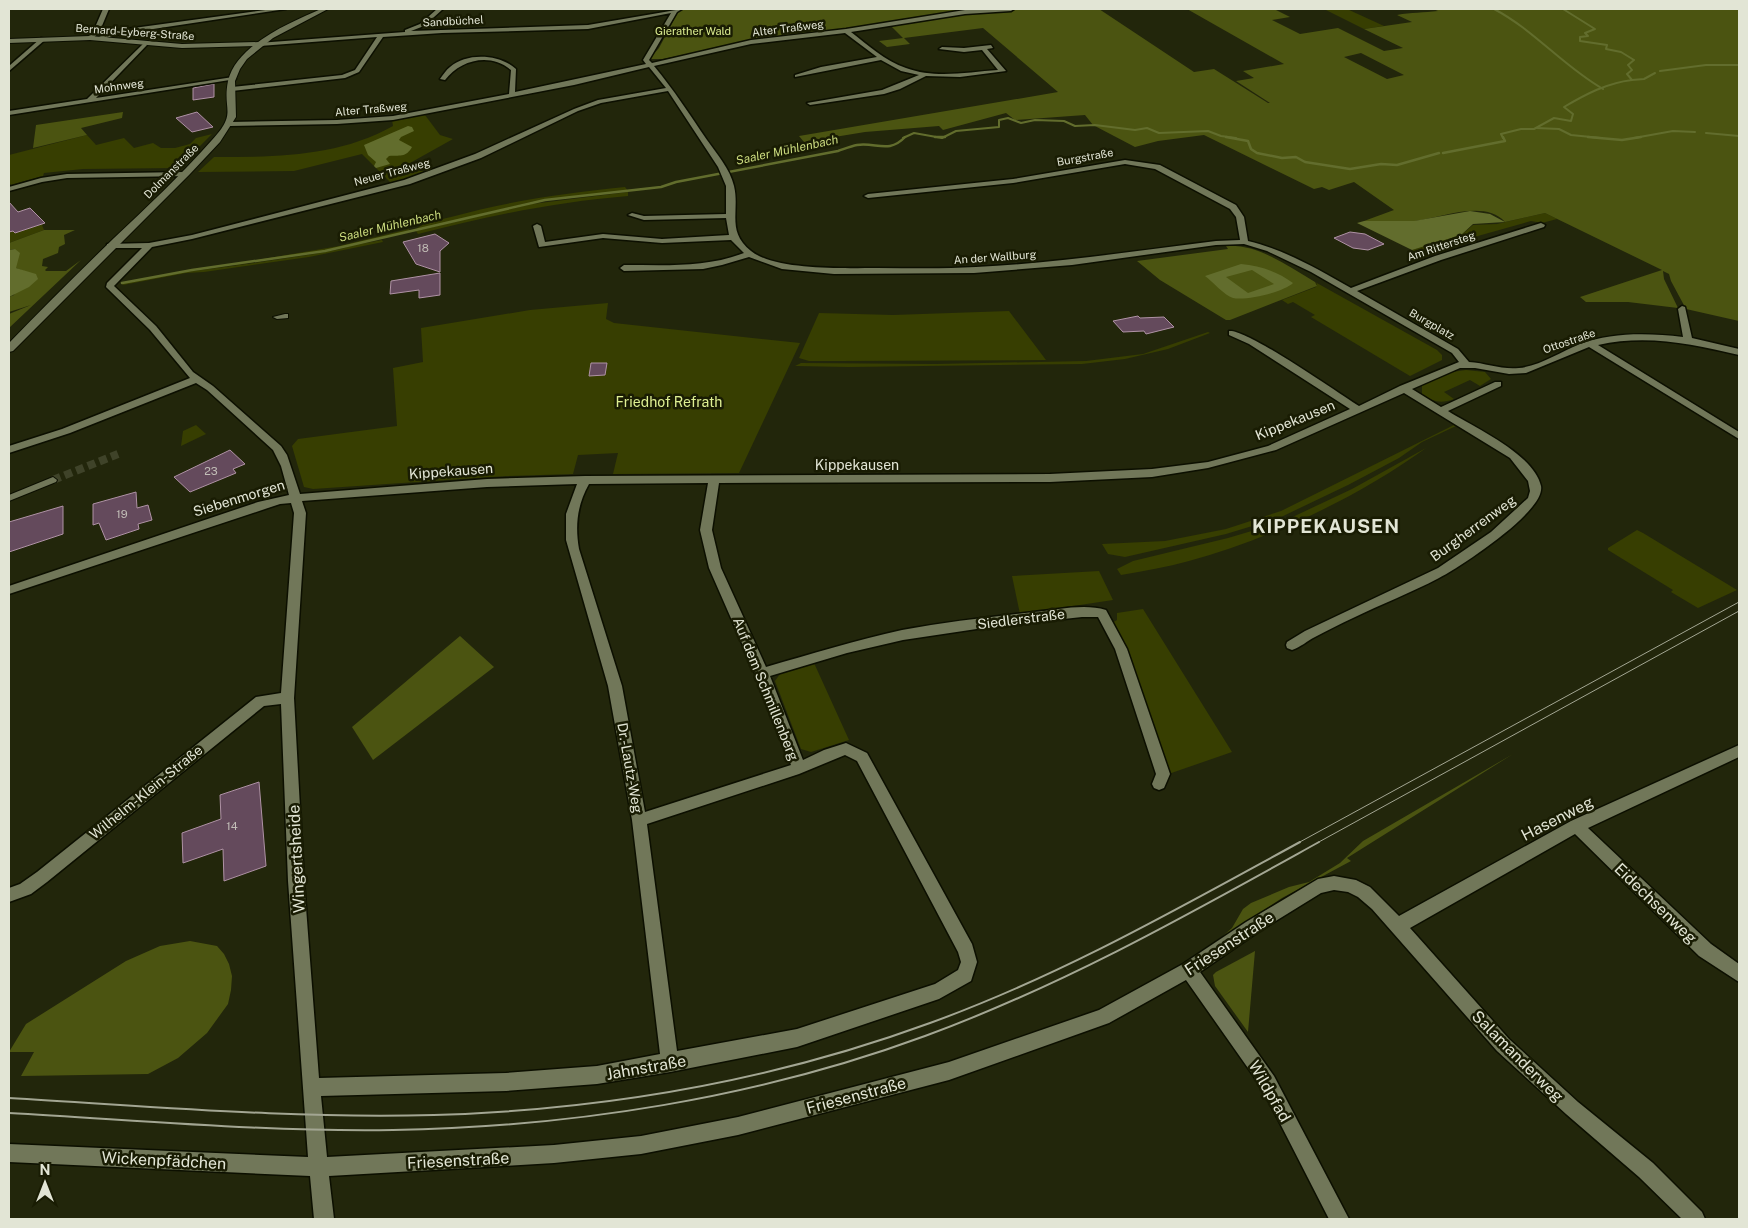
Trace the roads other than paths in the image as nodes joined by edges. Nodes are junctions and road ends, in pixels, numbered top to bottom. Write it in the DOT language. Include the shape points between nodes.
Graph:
graph roads {
  1 [pos="106,9"];
  2 [pos="283,9"];
  3 [pos="325,9"];
  4 [pos="440,9"];
  5 [pos="1011,9"];
  6 [pos="677,10"];
  7 [pos="846,31"];
  8 [pos="395,35"];
  9 [pos="381,36"];
  10 [pos="90,38"];
  11 [pos="99,38"];
  12 [pos="43,39"];
  13 [pos="9,41"];
  14 [pos="145,44"];
  15 [pos="260,44"];
  16 [pos="991,47"];
  17 [pos="942,49"];
  18 [pos="984,49"];
  19 [pos="883,58"];
  20 [pos="649,65"];
  21 [pos="9,70"];
  22 [pos="926,74"];
  23 [pos="797,76"];
  24 [pos="233,79"];
  25 [pos="443,79"];
  26 [pos="232,89"];
  27 [pos="670,89"];
  28 [pos="512,95"];
  29 [pos="90,100"];
  30 [pos="810,103"];
  31 [pos="9,113"];
  32 [pos="230,124"];
  33 [pos="184,174"];
  34 [pos="9,189"];
  35 [pos="868,196"];
  36 [pos="632,215"];
  37 [pos="730,216"];
  38 [pos="1541,225"];
  39 [pos="537,226"];
  40 [pos="733,237"];
  41 [pos="1244,242"];
  42 [pos="149,245"];
  43 [pos="110,246"];
  44 [pos="749,254"];
  45 [pos="624,268"];
  46 [pos="1350,291"];
  47 [pos="1682,309"];
  48 [pos="1232,333"];
  49 [pos="1688,340"];
  50 [pos="1590,344"];
  51 [pos="9,349"];
  52 [pos="1739,352"];
  53 [pos="1466,364"];
  54 [pos="197,379"];
  55 [pos="1498,384"];
  56 [pos="1403,388"];
  57 [pos="1357,410"];
  58 [pos="1441,411"];
  59 [pos="1739,436"];
  60 [pos="9,450"];
  61 [pos="53,480"];
  62 [pos="585,480"];
  63 [pos="714,480"];
  64 [pos="9,498"];
  65 [pos="295,498"];
  66 [pos="9,590"];
  67 [pos="1292,645"];
  68 [pos="762,673"];
  69 [pos="287,698"];
  70 [pos="1739,751"];
  71 [pos="798,768"];
  72 [pos="1159,784"];
  73 [pos="639,820"];
  74 [pos="1576,826"];
  75 [pos="1350,885"];
  76 [pos="9,895"];
  77 [pos="1396,926"];
  78 [pos="1190,970"];
  79 [pos="1739,974"];
  80 [pos="965,975"];
  81 [pos="670,1063"];
  82 [pos="313,1088"];
  83 [pos="9,1153"];
  84 [pos="320,1167"];
  85 [pos="324,1219"];
  86 [pos="1339,1219"];
  87 [pos="1695,1219"];
  1 -- 10 [label="street" via="96,33"];
  2 -- 11 [label="street" via="127,31"];
  3 -- 15 [label="main road"];
  4 -- 8 [label="street" via="422,25"];
  5 -- 7 [label="street, Alter Traßweg" via="965,12"];
  6 -- 8 [label="street, Sandbüchel" via="588,27"];
  6 -- 20 [label="street" via="646,60"];
  7 -- 19 [label="street"];
  7 -- 20 [label="street, Alter Traßweg" via="758,40"];
  8 -- 9 [label="street, Sandbüchel"];
  9 -- 15 [label="street, Sandbüchel"];
  9 -- 26 [label="street" via="357,70 343,77"];
  10 -- 11 [label="main road, Bernard-Eyberg-Straße"];
  10 -- 12 [label="main road, Bernard-Eyberg-Straße"];
  11 -- 14 [label="main road, Bernard-Eyberg-Straße"];
  12 -- 13 [label="main road, Bernard-Eyberg-Straße"];
  12 -- 21 [label="street"];
  14 -- 15 [label="main road, Bernard-Eyberg-Straße"];
  14 -- 29 [label="street"];
  15 -- 24 [label="main road" via="241,64"];
  16 -- 18 [label="street"];
  17 -- 18 [label="street"];
  18 -- 22 [label="street" via="1003,71"];
  19 -- 22 [label="street"];
  19 -- 23 [label="street"];
  20 -- 27 [label="street"];
  20 -- 28 [label="street, Alter Traßweg"];
  22 -- 30 [label="street" via="904,87 889,91"];
  24 -- 26 [label="main road"];
  24 -- 29 [label="street, Mohnweg"];
  25 -- 28 [label="street" via="455,65 490,59 509,64 514,70"];
  26 -- 32 [label="main road" via="234,113"];
  27 -- 37 [label="street" via="724,173 730,186"];
  27 -- 42 [label="street, Neuer Traßweg" via="600,101 471,159 407,182 209,233"];
  28 -- 32 [label="street, Alter Traßweg" via="385,119"];
  29 -- 31 [label="street, Mohnweg"];
  32 -- 33 [label="main road, Dolmanstraße"];
  33 -- 34 [label="street" via="67,176"];
  33 -- 43 [label="main road, Dolmanstraße"];
  35 -- 41 [label="street, Burgstraße" via="988,184 1108,164 1138,163 1165,170 1230,205 1240,217"];
  36 -- 37 [label="street" via="644,218"];
  37 -- 40 [label="street"];
  38 -- 46 [label="street, Am Rittersteg"];
  39 -- 40 [label="street" via="542,245 603,236 662,241"];
  40 -- 44 [label="street, An der Wallburg"];
  41 -- 44 [label="street, An der Wallburg" via="1040,265 940,272 834,272 782,266"];
  41 -- 46 [label="street" via="1270,249"];
  42 -- 43 [label="street, Neuer Traßweg"];
  42 -- 54 [label="street, Siebenmorgen" via="110,285"];
  43 -- 51 [label="main road, Dolmanstraße"];
  44 -- 45 [label="street" via="712,266"];
  46 -- 53 [label="street, Burgplatz" via="1455,351"];
  47 -- 49 [label="street"];
  48 -- 57 [label="street" via="1252,342"];
  49 -- 50 [label="street, Ottostraße" via="1646,336"];
  49 -- 52 [label="street, Ottostraße"];
  50 -- 53 [label="street, Ottostraße" via="1526,370"];
  50 -- 59 [label="street"];
  53 -- 56 [label="street"];
  54 -- 60 [label="street"];
  54 -- 65 [label="street, Siebenmorgen" via="282,454"];
  55 -- 58 [label="street"];
  56 -- 57 [label="street, Kippekausen"];
  56 -- 58 [label="street, Burgherrenweg"];
  57 -- 63 [label="street, Kippekausen" via="1272,448 1208,465 1152,473 1076,478"];
  58 -- 67 [label="street, Burgherrenweg" via="1514,456 1528,470 1534,482 1535,498 1500,530 1442,571"];
  61 -- 64 [label="street"];
  62 -- 63 [label="street, Kippekausen"];
  62 -- 65 [label="street, Kippekausen" via="487,483"];
  62 -- 73 [label="street, Dr.-Lautz-Weg" via="578,492 569,528 615,686"];
  63 -- 68 [label="street, Auf dem Schmillenberg" via="706,530 715,568"];
  65 -- 66 [label="street, Siebenmorgen" via="262,505"];
  65 -- 69 [label="street, Wingertsheide" via="300,513 299,539"];
  68 -- 71 [label="street, Auf dem Schmillenberg"];
  68 -- 72 [label="street, Siedlerstraße" via="902,636 990,622 1082,612 1102,613 1121,648 1163,774"];
  69 -- 76 [label="street, Wilhelm-Klein-Straße" via="260,701 42,877"];
  69 -- 82 [label="street, Wingertsheide" via="296,882"];
  70 -- 74 [label="street, Hasenweg"];
  71 -- 73 [label="street"];
  71 -- 80 [label="street, Auf dem Schmillenberg" via="846,749 862,757 966,950 969,962"];
  73 -- 81 [label="street, Dr.-Lautz-Weg"];
  74 -- 77 [label="street, Hasenweg"];
  74 -- 79 [label="street, Eidechsenweg" via="1704,950"];
  75 -- 77 [label="street, Salamanderweg" via="1378,904"];
  75 -- 78 [label="street, Friesenstraße" via="1318,886"];
  77 -- 87 [label="street, Salamanderweg" via="1503,1045 1646,1170"];
  78 -- 84 [label="street, Friesenstraße" via="1103,1017 1006,1052 949,1071 738,1126 641,1144 554,1154"];
  78 -- 86 [label="street, Wildpfad" via="1268,1082"];
  80 -- 81 [label="street, Jahnstraße" via="939,992 797,1038"];
  81 -- 82 [label="street, Jahnstraße" via="596,1076"];
  82 -- 84 [label="street, Wingertsheide"];
  83 -- 84 [label="street, Wickenpfädchen"];
  84 -- 85 [label="street, Wingertsheide"];
}
